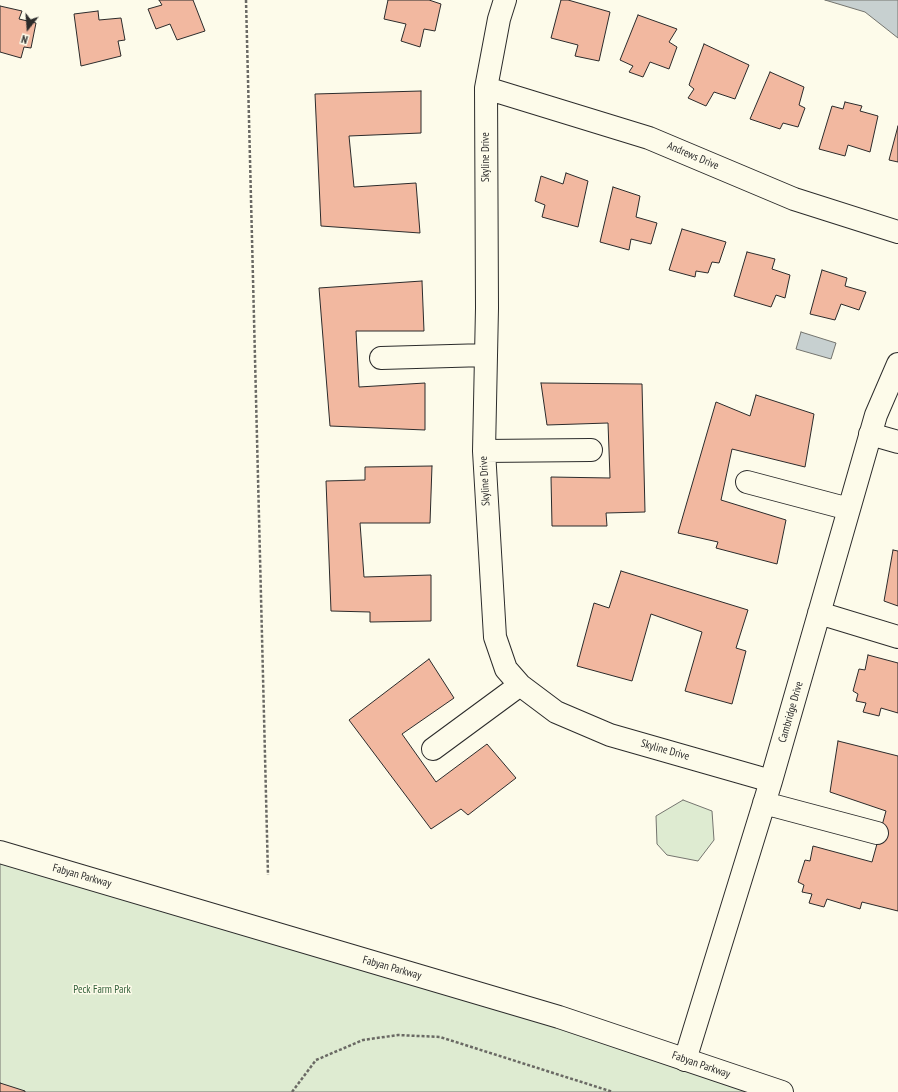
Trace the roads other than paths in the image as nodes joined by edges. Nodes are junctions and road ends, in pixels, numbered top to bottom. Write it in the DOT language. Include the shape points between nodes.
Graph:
graph roads {
  1 [pos="505,0"];
  2 [pos="486,88"];
  3 [pos="898,232"];
  4 [pos="486,355"];
  5 [pos="381,358"];
  6 [pos="898,364"];
  7 [pos="870,434"];
  8 [pos="898,442"];
  9 [pos="591,450"];
  10 [pos="484,451"];
  11 [pos="747,482"];
  12 [pos="849,509"];
  13 [pos="819,613"];
  14 [pos="898,637"];
  15 [pos="520,685"];
  16 [pos="434,749"];
  17 [pos="771,781"];
  18 [pos="764,803"];
  19 [pos="877,833"];
  20 [pos="0,852"];
  21 [pos="686,1060"];
  22 [pos="782,1092"];
  1 -- 2 [label="street, Skyline Drive"];
  2 -- 3 [label="street, Andrews Drive" via="649,138 794,199"];
  2 -- 4 [label="street, Skyline Drive"];
  4 -- 5 [label="street"];
  4 -- 10 [label="street, Skyline Drive"];
  6 -- 7 [label="street, Cambridge Drive"];
  7 -- 8 [label="street"];
  7 -- 12 [label="street, Cambridge Drive"];
  9 -- 10 [label="street"];
  10 -- 15 [label="street, Skyline Drive" via="495,637 506,669"];
  11 -- 12 [label="street"];
  12 -- 13 [label="street, Cambridge Drive"];
  13 -- 14 [label="street"];
  13 -- 17 [label="street, Cambridge Drive"];
  15 -- 16 [label="street"];
  15 -- 17 [label="street, Skyline Drive" via="556,712 610,735"];
  17 -- 18 [label="street, Cambridge Drive"];
  18 -- 19 [label="street"];
  18 -- 21 [label="street, Cambridge Drive"];
  20 -- 21 [label="street, Fabyan Parkway" via="551,1015"];
  21 -- 22 [label="street, Fabyan Parkway"];
}
